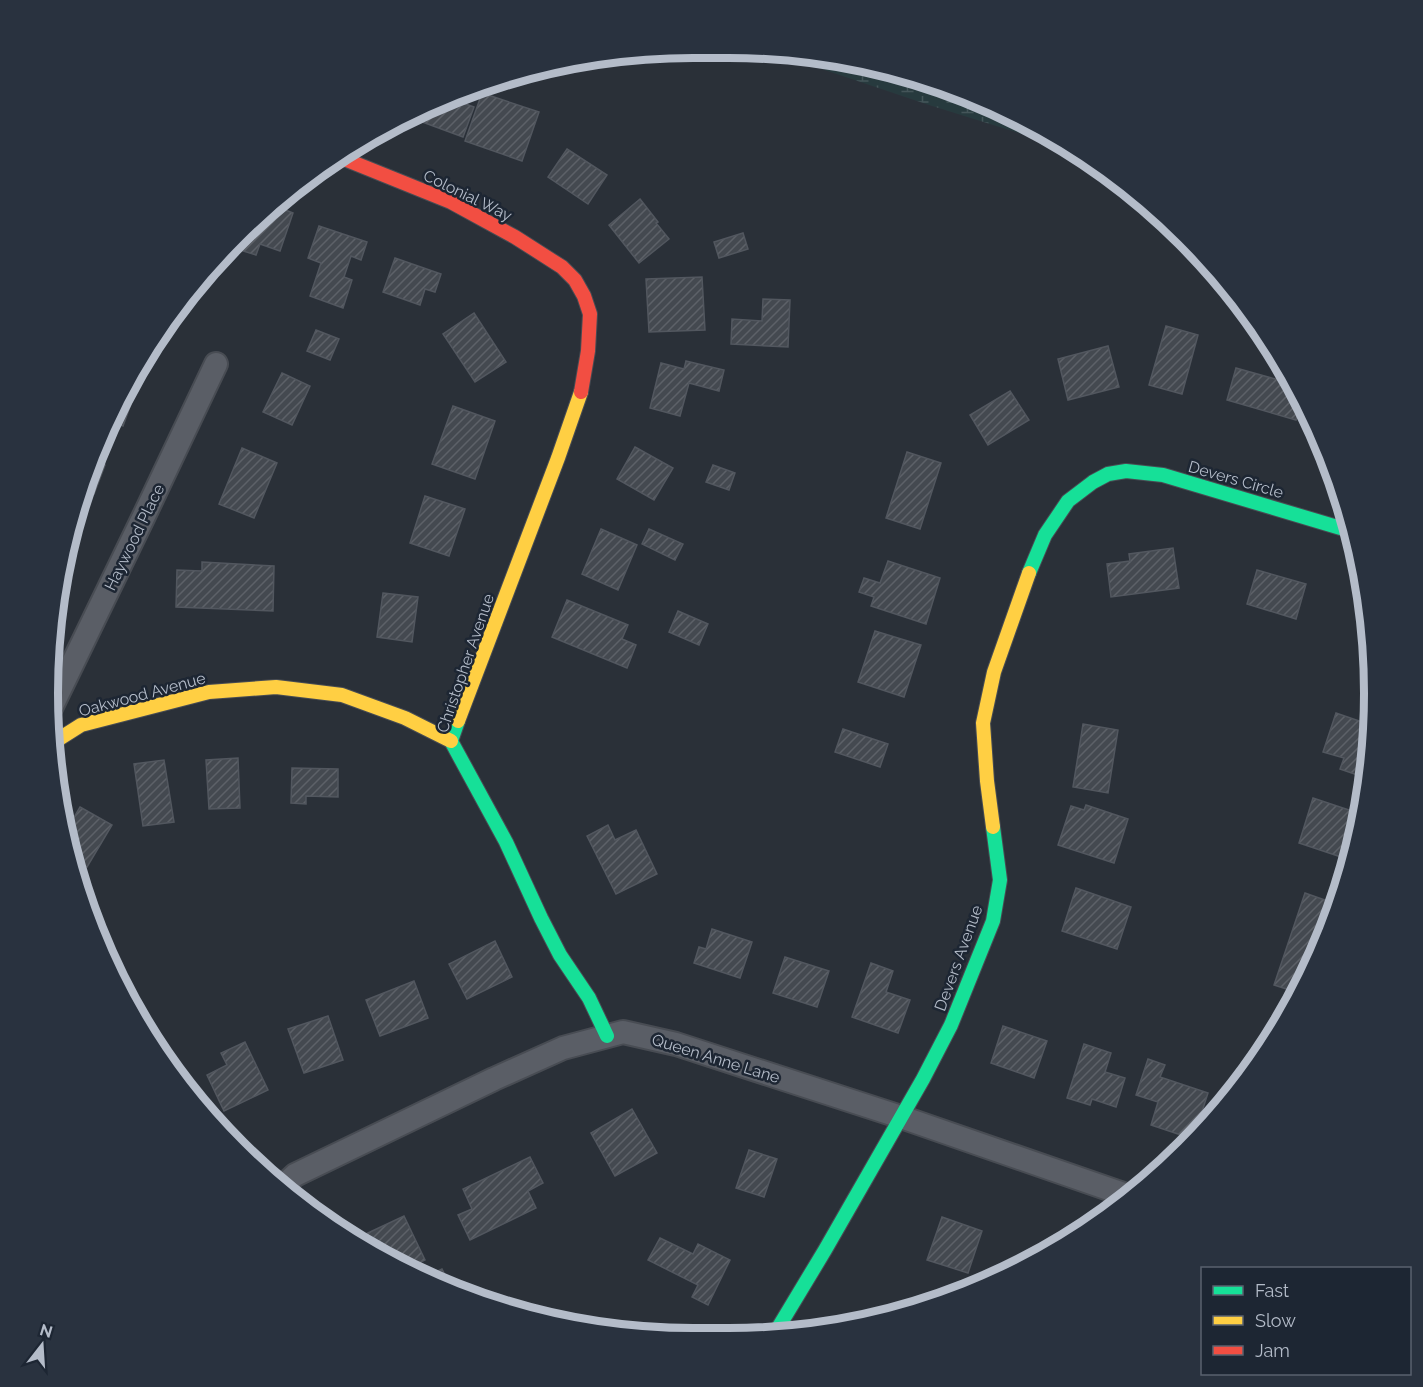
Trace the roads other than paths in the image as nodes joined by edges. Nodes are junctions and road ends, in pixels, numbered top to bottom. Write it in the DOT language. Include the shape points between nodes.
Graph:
graph roads {
  1 [pos="349,161"];
  2 [pos="575,280"];
  3 [pos="216,364"];
  4 [pos="1108,474"];
  5 [pos="1343,529"];
  6 [pos="58,693"];
  7 [pos="60,738"];
  8 [pos="451,741"];
  9 [pos="607,1036"];
  10 [pos="901,1117"];
  11 [pos="288,1182"];
  12 [pos="1120,1193"];
  13 [pos="779,1326"];
  1 -- 2 [label="street, Colonial Way" via="450,202 515,237"];
  2 -- 8 [label="street, Christopher Avenue" via="590,314 582,387"];
  3 -- 6 [label="street, Haywood Place"];
  4 -- 5 [label="street, Devers Circle" via="1126,471 1163,475"];
  4 -- 10 [label="street, Devers Avenue" via="1068,501 1045,535 994,672 983,723 1000,880 993,921 951,1025"];
  7 -- 8 [label="street, Oakwood Avenue" via="81,725 208,692 276,687 342,695 405,718"];
  8 -- 9 [label="street, Christopher Avenue" via="506,842 560,955 589,998"];
  9 -- 10 [label="street, Queen Anne Lane" via="622,1032 676,1044"];
  9 -- 11 [label="street, Queen Anne Lane" via="563,1048 494,1079"];
  10 -- 12 [label="street, Queen Anne Lane"];
  10 -- 13 [label="street, Devers Avenue"];
}
